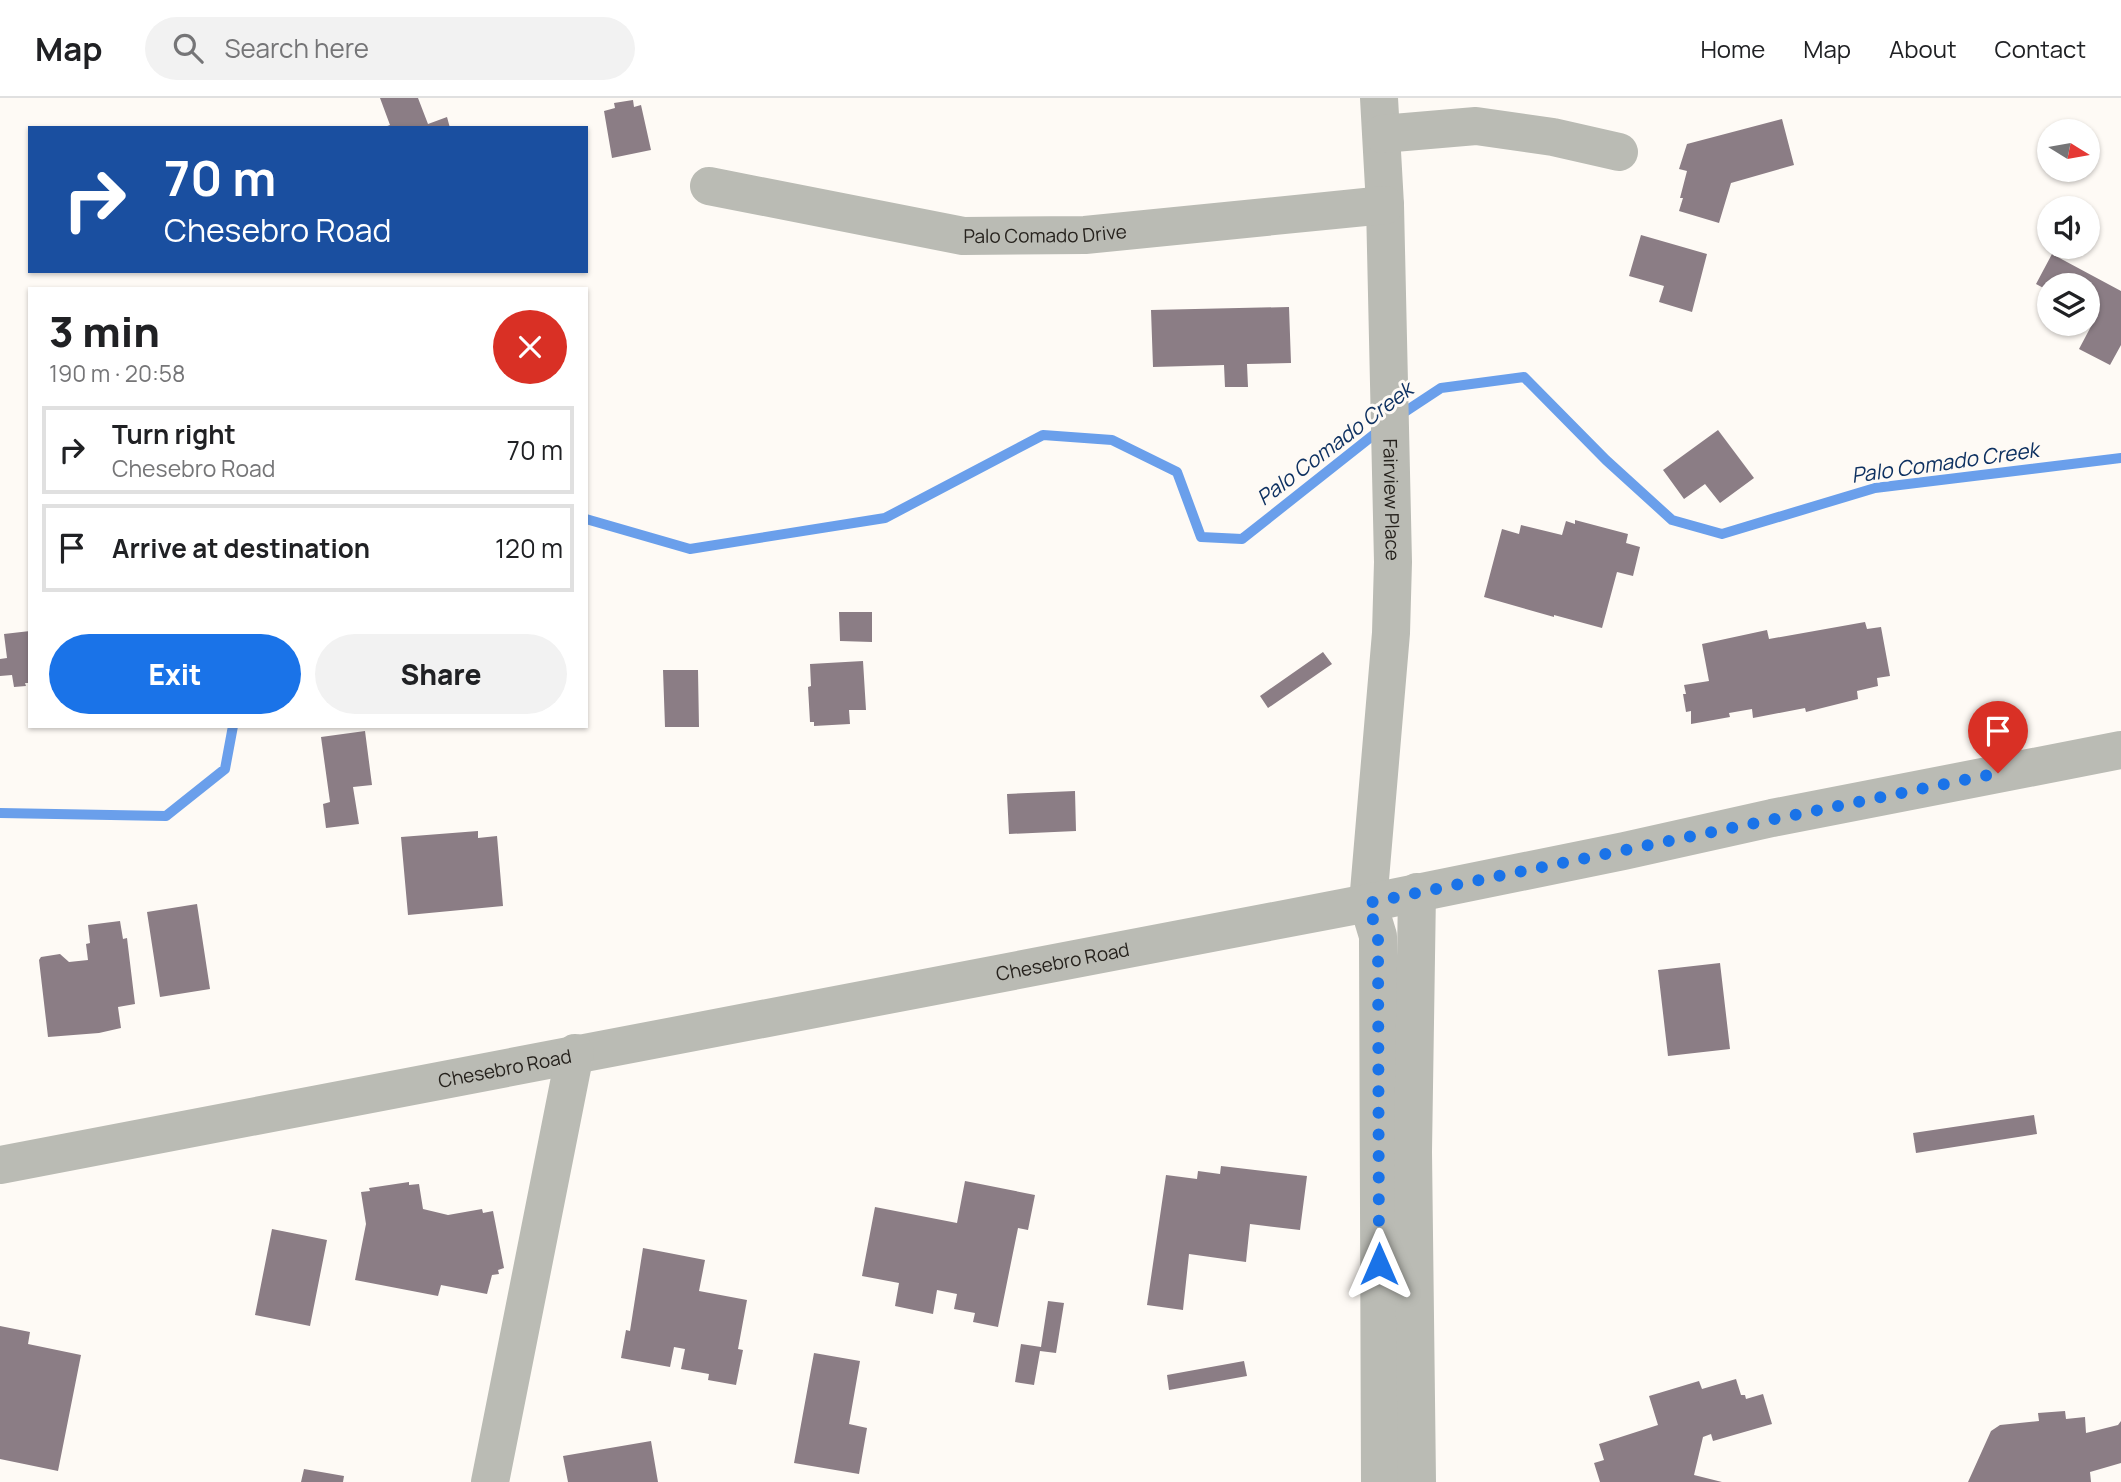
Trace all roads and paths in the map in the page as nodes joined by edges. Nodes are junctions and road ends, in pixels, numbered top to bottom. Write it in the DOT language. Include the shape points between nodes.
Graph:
graph roads {
  1 [pos="1380,116"];
  2 [pos="1619,152"];
  3 [pos="709,186"];
  4 [pos="1385,205"];
  5 [pos="2121,750"];
  6 [pos="1417,892"];
  7 [pos="1368,903"];
  8 [pos="575,1053"];
  9 [pos="0,1165"];
  10 [pos="490,1482"];
  11 [pos="1380,1482"];
  12 [pos="1417,1482"];
  1 -- 2 [label="street" via="1553,137"];
  1 -- 4 [label="street, Fairview Place"];
  3 -- 4 [label="street, Palo Comado Drive" via="963,236 1085,235"];
  4 -- 7 [label="street, Fairview Place" via="1393,562"];
  5 -- 6 [label="street, Chesebro Road"];
  6 -- 7 [label="street, Chesebro Road"];
  6 -- 12 [label="street" via="1413,1152"];
  7 -- 8 [label="street, Chesebro Road"];
  7 -- 11 [label="street" via="1378,936"];
  8 -- 9 [label="street, Chesebro Road"];
  8 -- 10 [label="street"];
}
